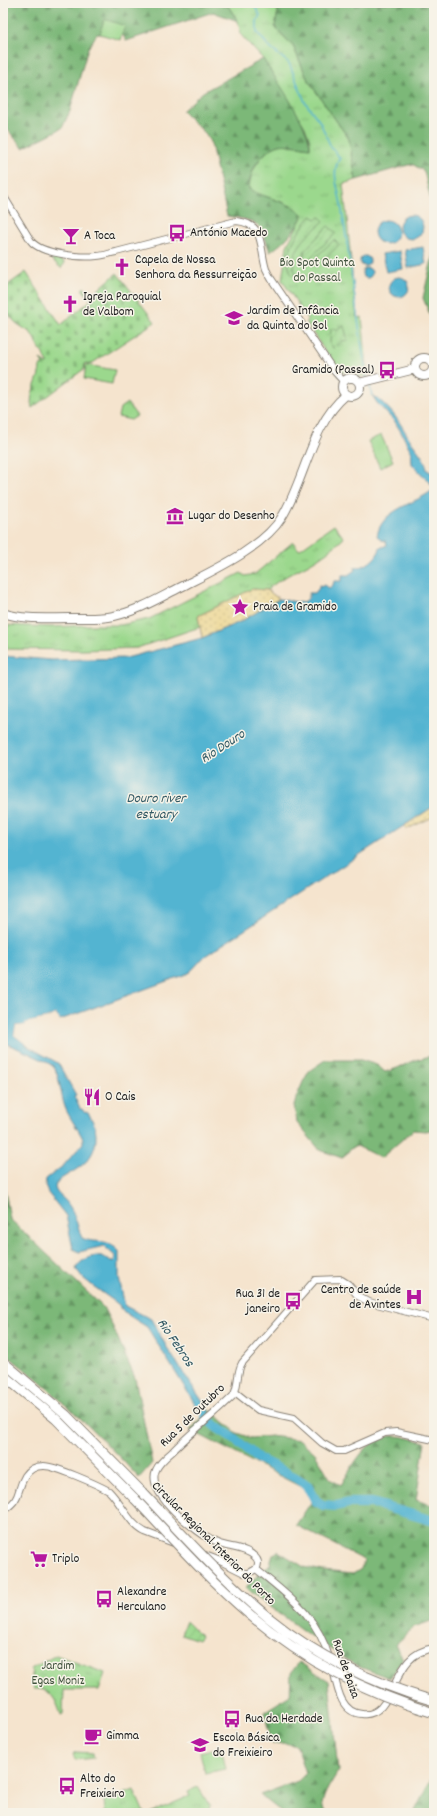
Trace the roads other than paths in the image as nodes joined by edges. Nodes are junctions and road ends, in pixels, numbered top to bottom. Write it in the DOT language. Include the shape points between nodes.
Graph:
graph roads {
  1 [pos="3,195"];
  2 [pos="434,364"];
  3 [pos="415,369"];
  4 [pos="344,382"];
  5 [pos="365,382"];
  6 [pos="346,395"];
  7 [pos="3,614"];
  8 [pos="434,1319"];
  9 [pos="3,1362"];
  10 [pos="3,1375"];
  11 [pos="235,1392"];
  12 [pos="434,1440"];
  13 [pos="3,1511"];
  14 [pos="256,1569"];
  15 [pos="434,1648"];
  16 [pos="434,1702"];
  17 [pos="434,1713"];
  1 -- 4 [label="street" via="31,241 41,249 82,256 98,256 236,221 248,223 257,231 262,242 266,269 272,280"];
  2 -- 3 [label="main road" via="427,358 421,359 416,363"];
  2 -- 3 [label="main road" via="432,371 426,376 419,375"];
  3 -- 5 [label="main road"];
  4 -- 5 [label="main road" via="353,378"];
  4 -- 6 [label="main road" via="342,389"];
  5 -- 6 [label="main road" via="356,395"];
  6 -- 7 [label="main road" via="329,414 281,518 247,550 150,603 112,617 26,618"];
  8 -- 11 [label="street, Rua 5 de Outubro" via="369,1302 358,1296 340,1279 315,1280 242,1363"];
  9 -- 16 [label="highway, Circular Regional Interior do Porto, bridge" via="66,1415 244,1597 280,1626 327,1656 373,1680"];
  10 -- 17 [label="highway, Circular Regional Interior do Porto, bridge" via="56,1419 210,1578 271,1632 338,1675 382,1695"];
  11 -- 12 [label="street" via="258,1410 294,1418 322,1443 336,1451 344,1451 396,1432"];
  11 -- 14 [label="street, Rua 5 de Outubro" via="162,1462 155,1471 155,1485 190,1526 218,1543 254,1556 258,1563"];
  13 -- 14 [label="street" via="18,1498 29,1472 34,1468 48,1466 109,1491 137,1527 146,1532 222,1561 244,1573"];
  14 -- 15 [label="street, Rua de Baiza" via="301,1606 310,1617 325,1642 343,1703 352,1712 374,1712 383,1704 407,1662 418,1654"];
}
